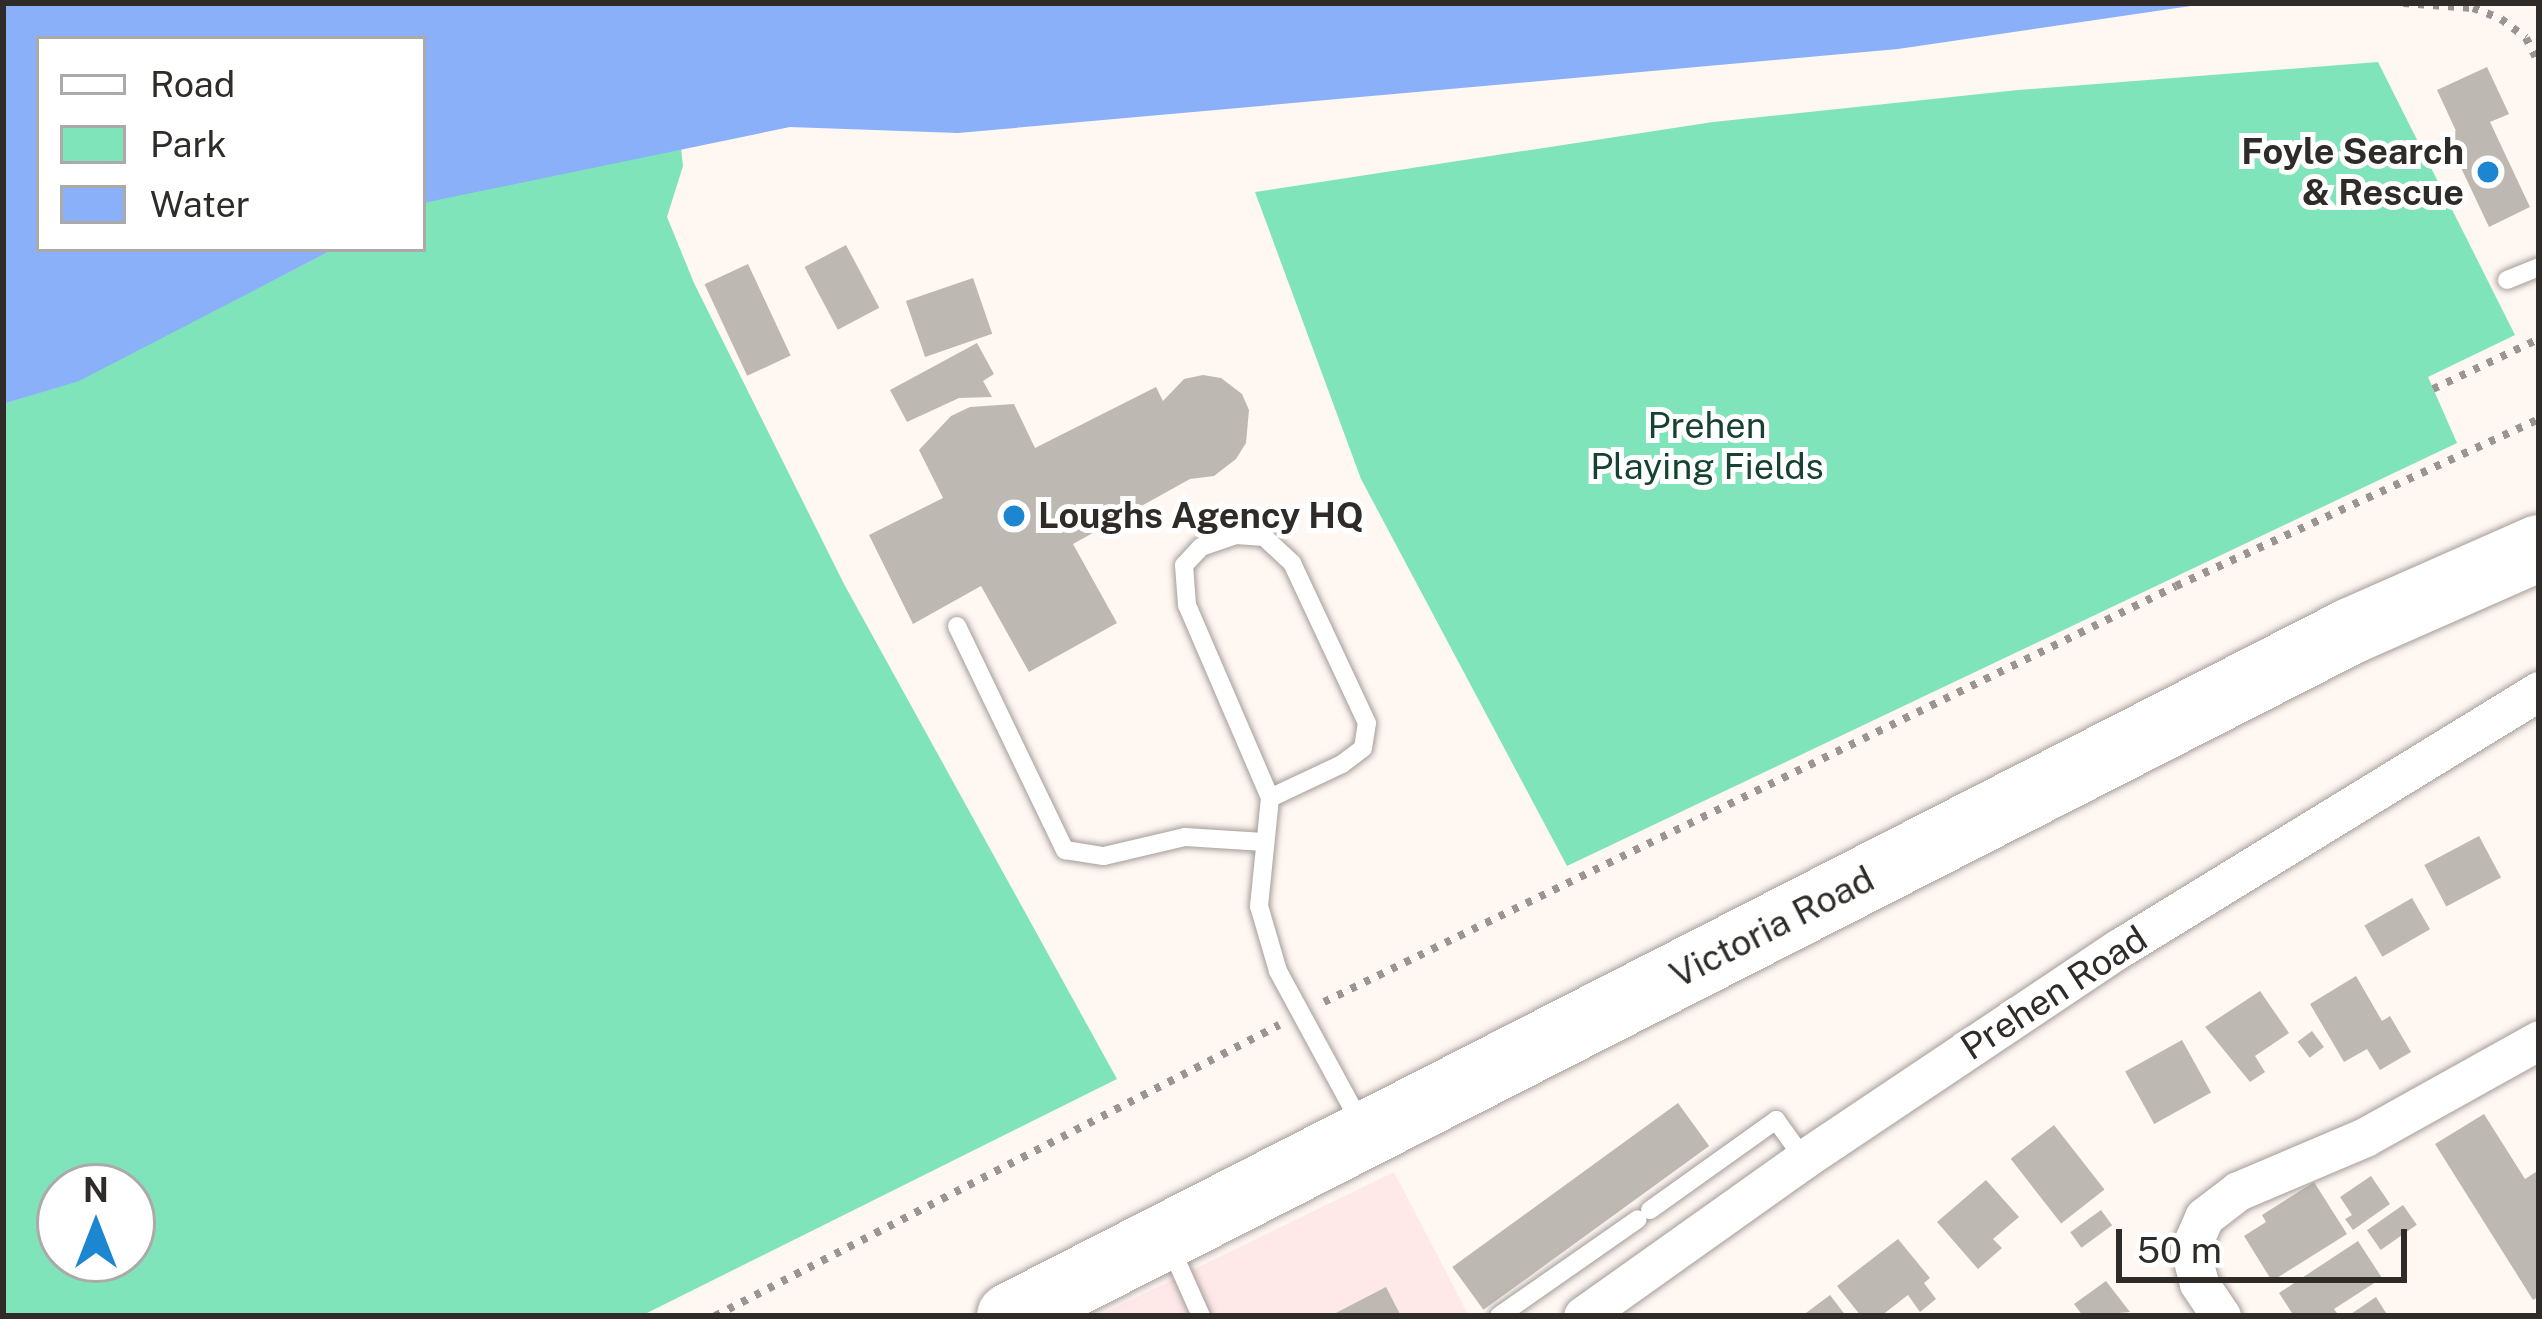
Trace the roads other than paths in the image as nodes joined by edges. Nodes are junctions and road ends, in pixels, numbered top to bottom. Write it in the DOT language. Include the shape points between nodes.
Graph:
graph roads {
  1 [pos="2539,267"];
  2 [pos="2507,280"];
  3 [pos="2539,548"];
  4 [pos="957,626"];
  5 [pos="2539,692"];
  6 [pos="1270,798"];
  7 [pos="1264,842"];
  8 [pos="2539,1040"];
  9 [pos="1367,1135"];
  10 [pos="1804,1159"];
  11 [pos="1692,1180"];
  12 [pos="1719,1220"];
  13 [pos="1165,1235"];
  14 [pos="1612,1237"];
  15 [pos="1640,1276"];
  16 [pos="1528,1308"];
  17 [pos="1010,1316"];
  18 [pos="1202,1316"];
  19 [pos="1499,1316"];
  20 [pos="1583,1316"];
  21 [pos="2221,1316"];
  1 -- 2 [label="lane"];
  3 -- 9 [label="highway, Victoria Road" via="2351,631"];
  4 -- 7 [label="lane" via="1065,850 1104,856 1185,837"];
  5 -- 10 [label="street, Prehen Road" via="2117,949"];
  6 -- 6 [label="lane" via="1186,605 1184,565 1201,547 1236,536 1264,537 1292,563 1367,723 1363,748"];
  6 -- 7 [label="lane"];
  7 -- 9 [label="lane" via="1259,906 1278,971"];
  8 -- 21 [label="street" via="2365,1137 2238,1191 2204,1217 2190,1249 2199,1283"];
  9 -- 13 [label="highway, Victoria Road"];
  10 -- 11 [label="lane" via="1776,1120"];
  10 -- 12 [label="street, Prehen Road"];
  11 -- 12 [label="lane"];
  11 -- 14 [label="lane"];
  12 -- 15 [label="street, Prehen Road"];
  13 -- 17 [label="highway, Victoria Road"];
  13 -- 18 [label="lane"];
  14 -- 15 [label="lane"];
  14 -- 16 [label="lane"];
  15 -- 20 [label="street, Prehen Road"];
  16 -- 19 [label="lane"];
}
